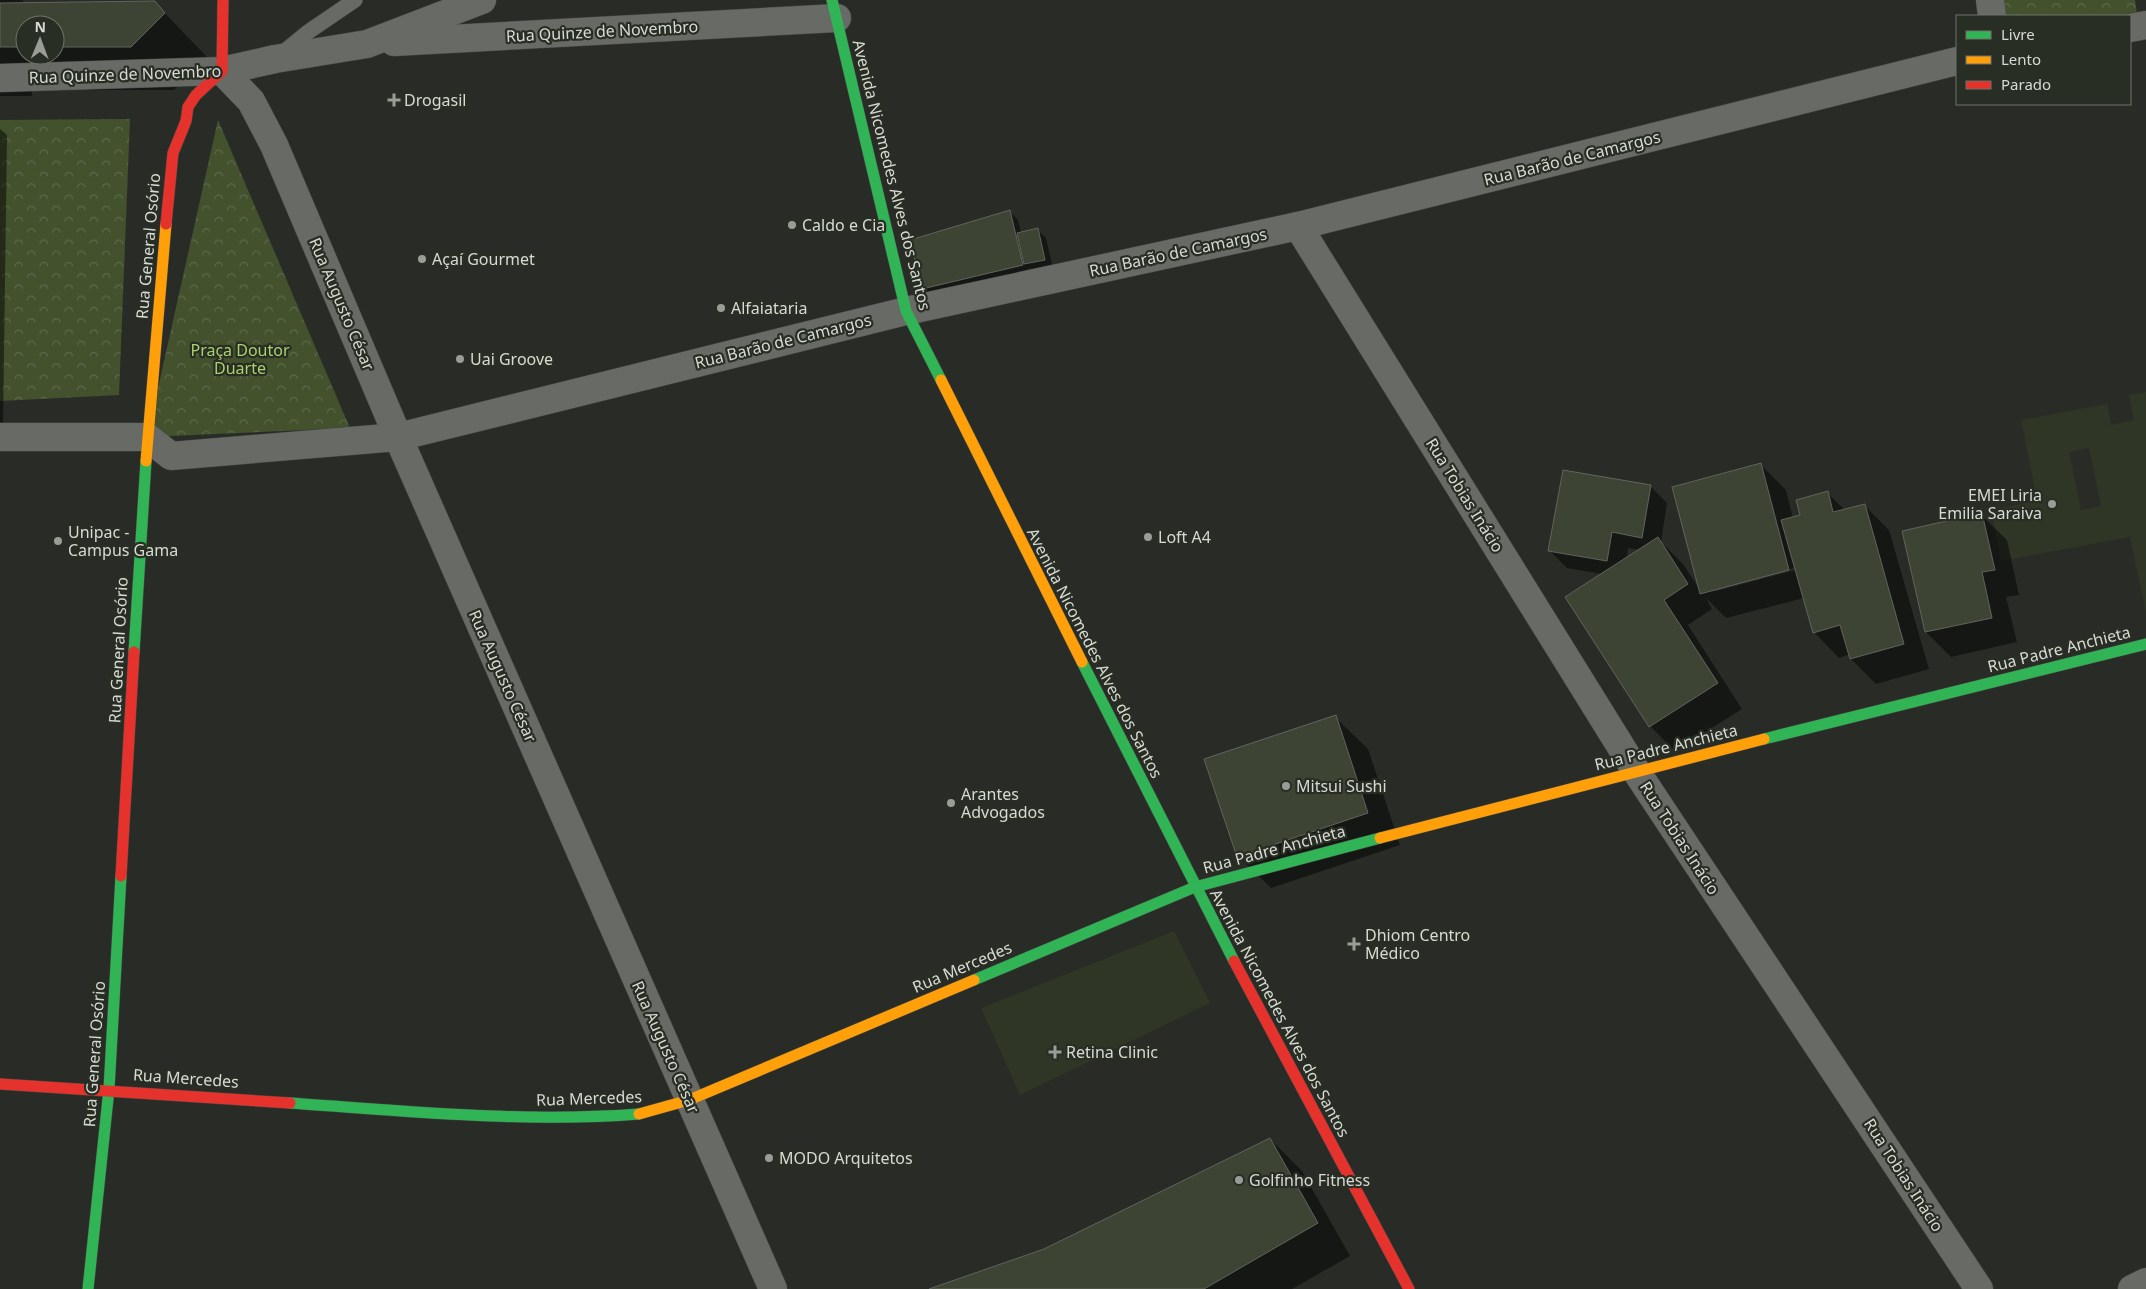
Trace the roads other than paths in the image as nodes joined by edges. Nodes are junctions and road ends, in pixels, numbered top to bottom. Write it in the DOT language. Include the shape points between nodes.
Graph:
graph roads {
  1 [pos="223,0"];
  2 [pos="355,0"];
  3 [pos="482,0"];
  4 [pos="1990,0"];
  5 [pos="834,9"];
  6 [pos="1992,15"];
  7 [pos="2146,25"];
  8 [pos="2131,28"];
  9 [pos="367,44"];
  10 [pos="275,59"];
  11 [pos="1956,61"];
  12 [pos="222,71"];
  13 [pos="0,78"];
  14 [pos="1298,226"];
  15 [pos="906,311"];
  16 [pos="0,437"];
  17 [pos="147,437"];
  18 [pos="398,437"];
  19 [pos="2146,644"];
  20 [pos="1636,771"];
  21 [pos="1194,887"];
  22 [pos="0,1084"];
  23 [pos="109,1089"];
  24 [pos="689,1100"];
  25 [pos="2146,1282"];
  26 [pos="88,1289"];
  27 [pos="773,1289"];
  28 [pos="1410,1289"];
  29 [pos="1979,1289"];
  30 [pos="2132,1289"];
  1 -- 12 [label="street"];
  2 -- 10 [label="lane"];
  3 -- 9 [label="street, Rua Quinze de Novembro"];
  4 -- 6 [label="street"];
  5 -- 9 [label="street, Rua Quinze de Novembro"];
  5 -- 15 [label="street, Avenida Nicomedes Alves dos Santos"];
  7 -- 8 [label="street"];
  9 -- 10 [label="street, Rua Quinze de Novembro"];
  10 -- 12 [label="street, Rua Quinze de Novembro"];
  11 -- 14 [label="street, Rua Barão de Camargos"];
  12 -- 13 [label="street, Rua Quinze de Novembro"];
  12 -- 17 [label="street, Rua General Osório" via="188,107 173,153"];
  12 -- 18 [label="street, Rua Augusto César" via="251,101 274,145"];
  14 -- 15 [label="street, Rua Barão de Camargos"];
  14 -- 20 [label="street, Rua Tobias Inácio"];
  15 -- 18 [label="street, Rua Barão de Camargos"];
  15 -- 21 [label="street, Avenida Nicomedes Alves dos Santos"];
  16 -- 17 [label="street"];
  17 -- 18 [label="street" via="171,456"];
  17 -- 23 [label="street, Rua General Osório"];
  18 -- 24 [label="street, Rua Augusto César"];
  19 -- 20 [label="street, Rua Padre Anchieta"];
  20 -- 21 [label="street, Rua Padre Anchieta"];
  20 -- 29 [label="street, Rua Tobias Inácio"];
  21 -- 24 [label="street, Rua Mercedes"];
  21 -- 28 [label="street, Avenida Nicomedes Alves dos Santos"];
  22 -- 23 [label="street, Rua Mercedes"];
  23 -- 24 [label="street, Rua Mercedes" via="490,1116 646,1114"];
  23 -- 26 [label="street, Rua General Osório"];
  24 -- 27 [label="street, Rua Augusto César"];
  25 -- 30 [label="street"];
}
